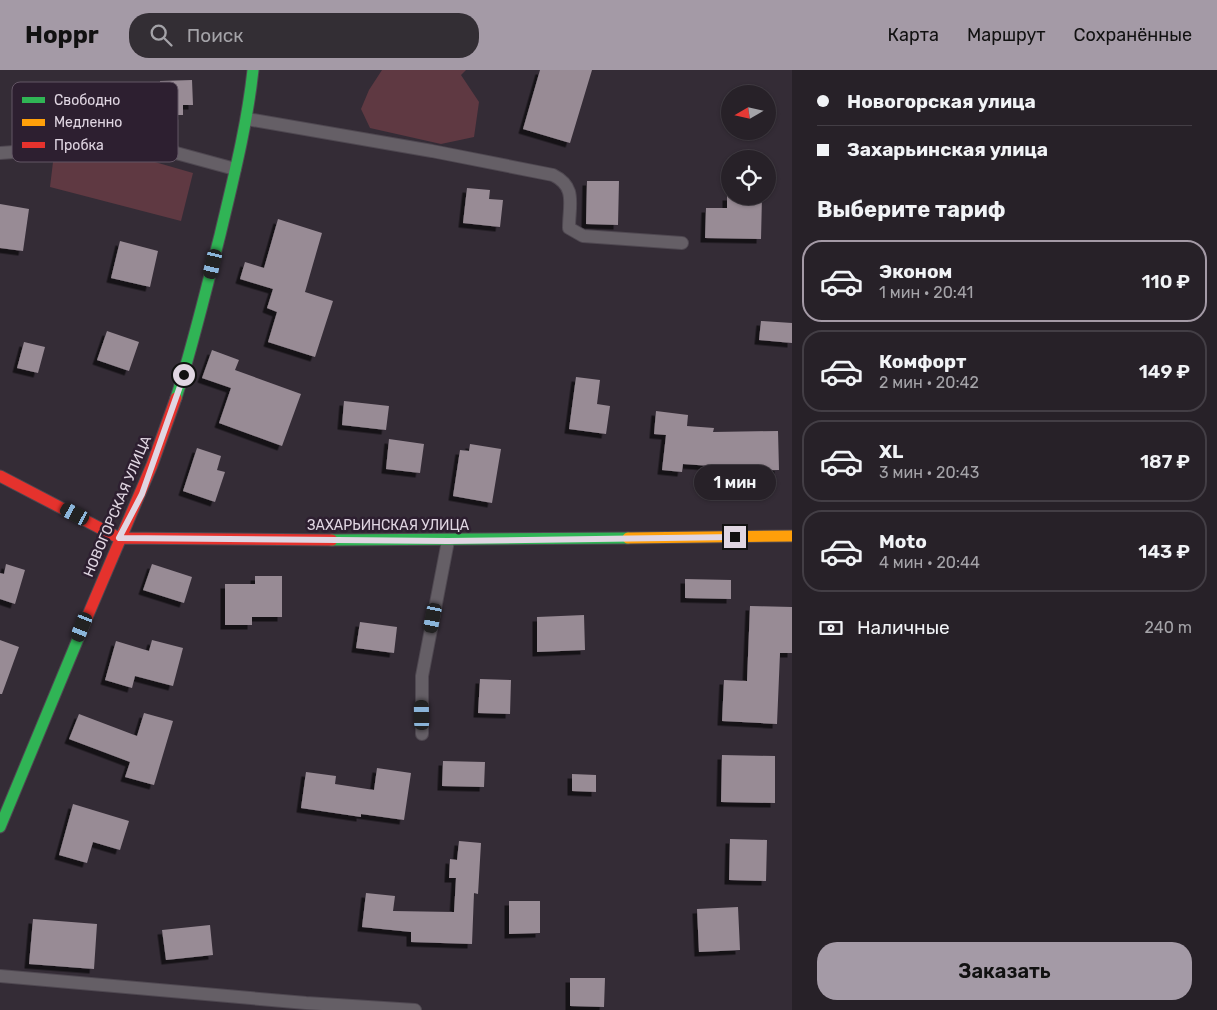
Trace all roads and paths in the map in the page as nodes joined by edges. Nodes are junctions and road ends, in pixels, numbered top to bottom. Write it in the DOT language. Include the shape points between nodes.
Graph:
graph roads {
  1 [pos="253,70"];
  2 [pos="247,119"];
  3 [pos="178,154"];
  4 [pos="235,169"];
  5 [pos="682,243"];
  6 [pos="0,476"];
  7 [pos="792,536"];
  8 [pos="119,538"];
  9 [pos="448,541"];
  10 [pos="422,734"];
  11 [pos="0,827"];
  12 [pos="0,976"];
  13 [pos="415,1010"];
  1 -- 2 [label="street, НОВОГОРСКАЯ УЛИЦА"];
  2 -- 4 [label="street, НОВОГОРСКАЯ УЛИЦА"];
  2 -- 5 [label="lane" via="554,175 570,188 569,228 583,236"];
  3 -- 4 [label="lane"];
  4 -- 8 [label="street, НОВОГОРСКАЯ УЛИЦА" via="195,339 142,494"];
  6 -- 8 [label="street, ЗАХАРЬИНСКАЯ УЛИЦА"];
  7 -- 9 [label="street, ЗАХАРЬИНСКАЯ УЛИЦА"];
  8 -- 9 [label="street, ЗАХАРЬИНСКАЯ УЛИЦА"];
  8 -- 11 [label="street, НОВОГОРСКАЯ УЛИЦА"];
  9 -- 10 [label="lane" via="422,676"];
  12 -- 13 [label="lane"];
}
